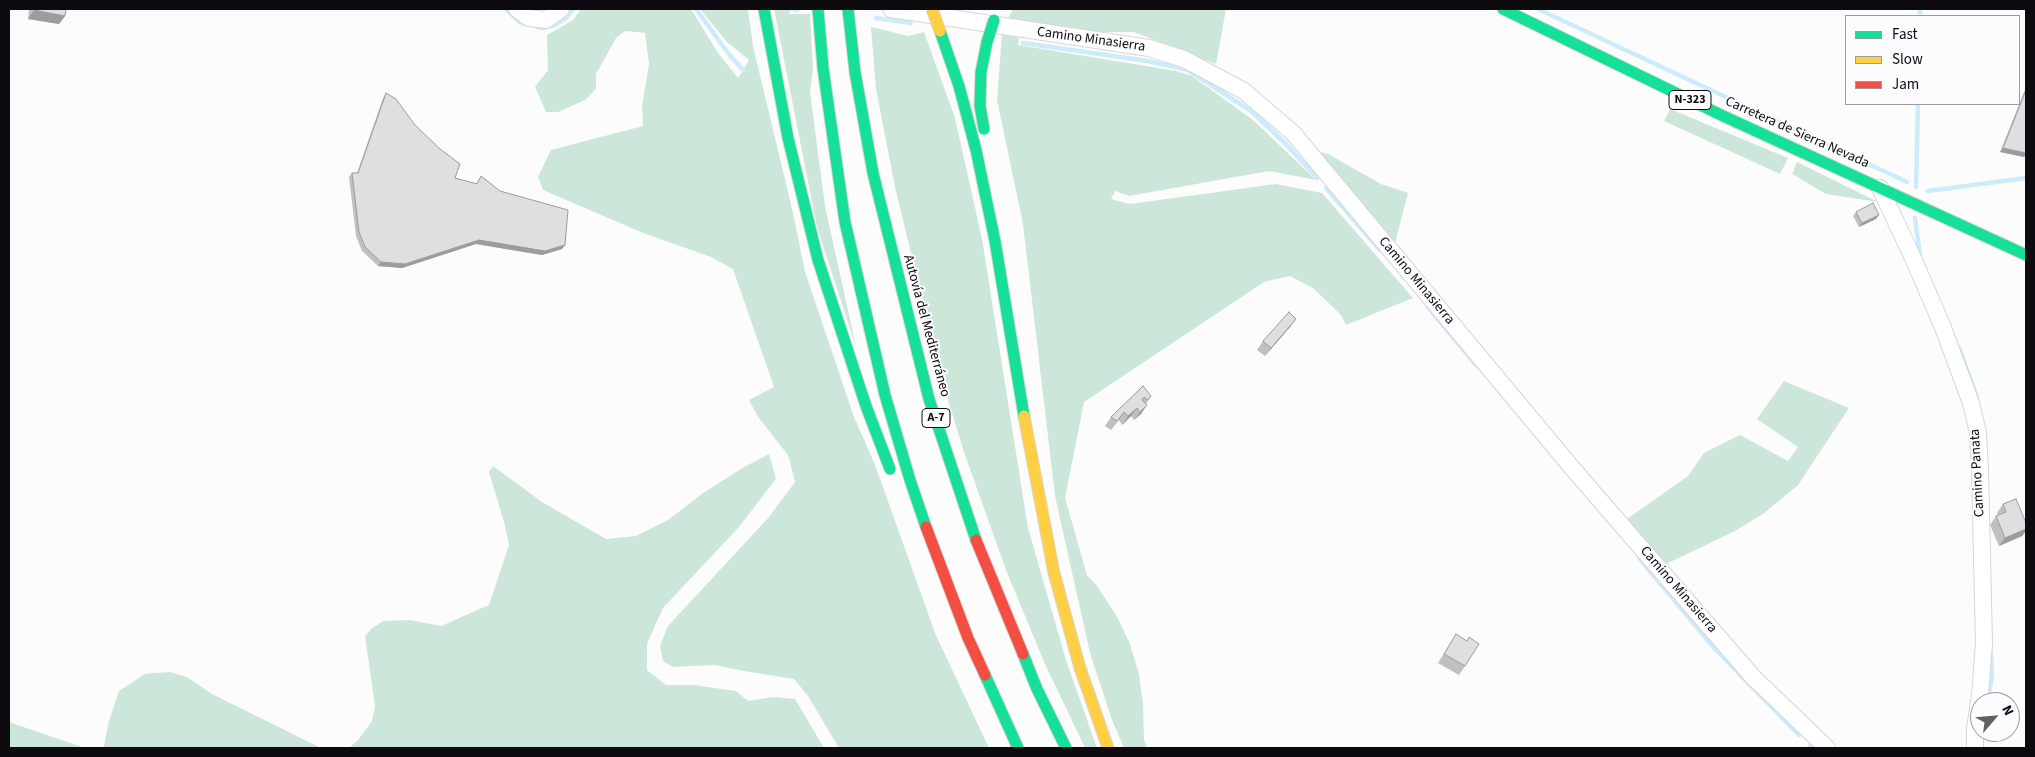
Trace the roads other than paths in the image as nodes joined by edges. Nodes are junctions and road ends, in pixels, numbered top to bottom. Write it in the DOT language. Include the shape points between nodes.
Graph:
graph roads {
  1 [pos="517,9"];
  2 [pos="562,9"];
  3 [pos="764,9"];
  4 [pos="818,9"];
  5 [pos="848,9"];
  6 [pos="891,9"];
  7 [pos="932,9"];
  8 [pos="1001,9"];
  9 [pos="1503,9"];
  10 [pos="1878,186"];
  11 [pos="994,232"];
  12 [pos="2026,255"];
  13 [pos="893,479"];
  14 [pos="937,588"];
  15 [pos="968,638"];
  16 [pos="1018,748"];
  17 [pos="1066,748"];
  18 [pos="1108,748"];
  19 [pos="1827,748"];
  20 [pos="1975,748"];
  1 -- 2 [label="street" via="529,18 546,20"];
  3 -- 13 [label="highway" via="788,138 818,260"];
  4 -- 15 [label="highway" via="845,222 885,395 910,480"];
  5 -- 17 [label="highway, Autovía del Mediterráneo / A-7" via="855,72 873,173 930,399 982,554"];
  6 -- 19 [label="street, Camino Minasierra" via="1149,48 1184,59 1244,91 1293,133 1611,514 1753,677"];
  7 -- 11 [label="highway, bridge" via="972,132"];
  8 -- 11 [label="highway, bridge" via="987,42 981,72 980,106 996,194"];
  9 -- 10 [label="highway, Carretera de Sierra Nevada / N-323" via="1721,115"];
  10 -- 12 [label="highway, Carretera de Sierra Nevada / N-323"];
  10 -- 20 [label="street, Camino Panata" via="1942,325 1971,403 1978,433 1984,644"];
  11 -- 18 [label="highway" via="1030,453 1054,573 1080,668"];
  14 -- 15 [label="highway"];
  15 -- 16 [label="highway"];
}
